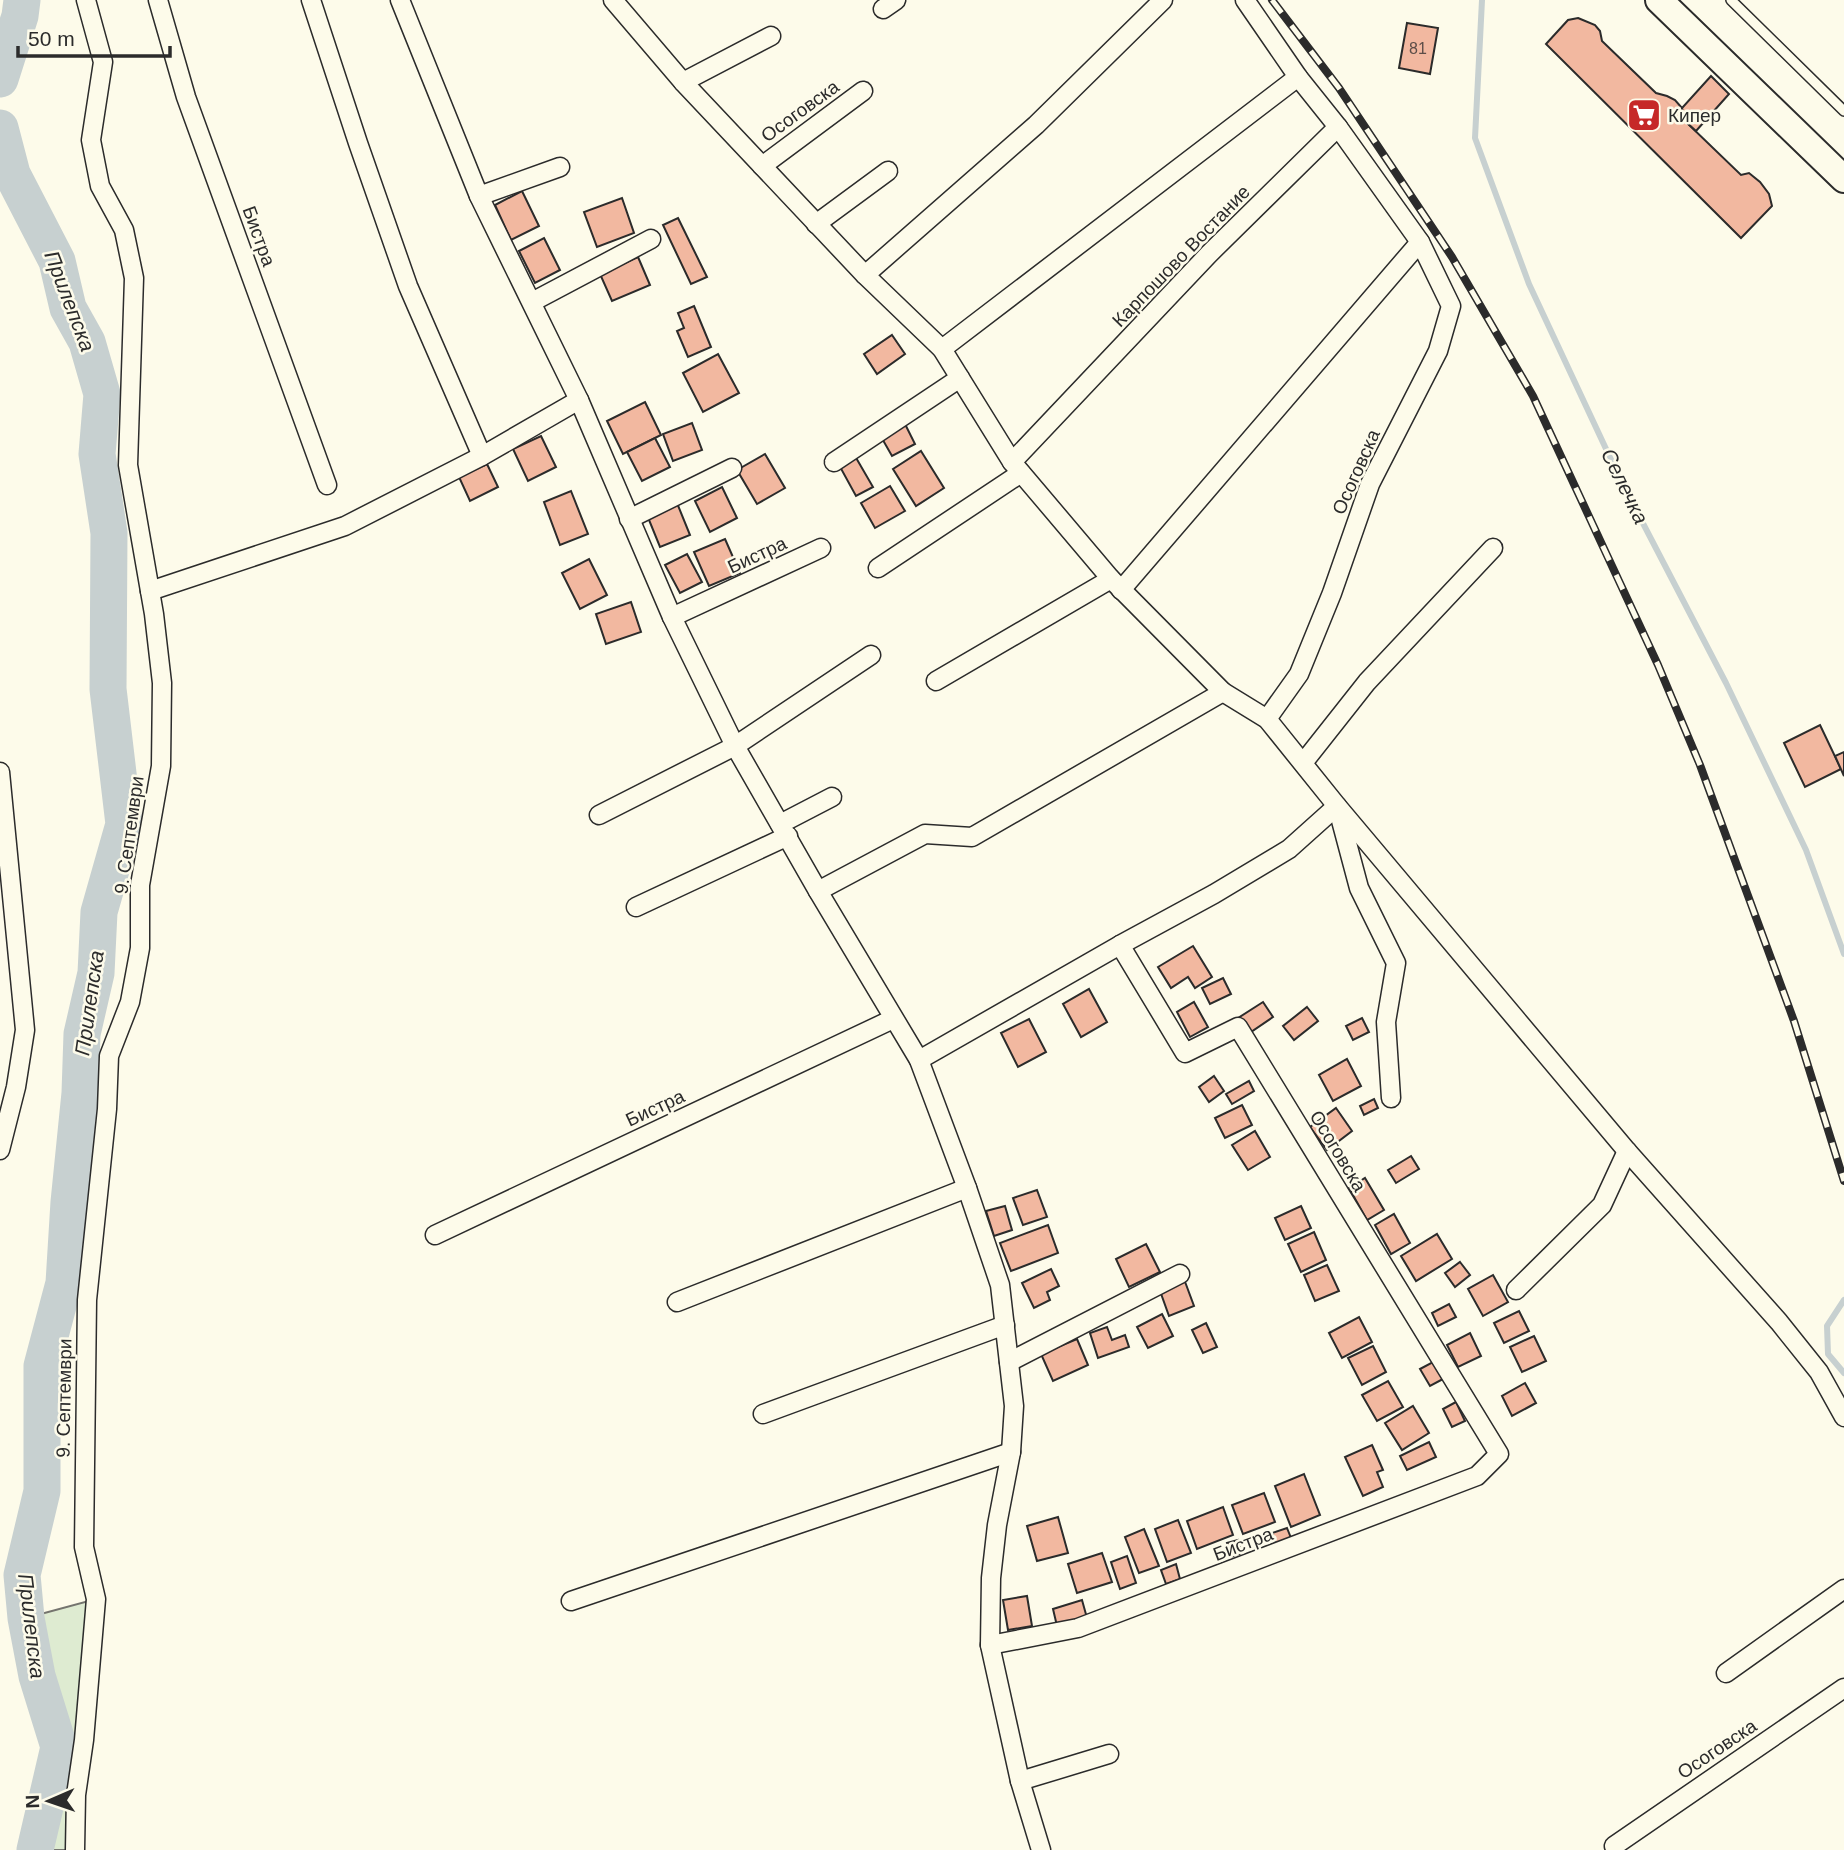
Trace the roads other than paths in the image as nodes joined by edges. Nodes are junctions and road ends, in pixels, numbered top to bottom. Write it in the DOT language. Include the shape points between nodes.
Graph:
graph roads {
  1 [pos="86,0"];
  2 [pos="158,0"];
  3 [pos="311,0"];
  4 [pos="400,0"];
  5 [pos="613,0"];
  6 [pos="1163,0"];
  7 [pos="1245,0"];
  8 [pos="1659,0"];
  9 [pos="1731,0"];
  10 [pos="771,36"];
  11 [pos="1298,77"];
  12 [pos="683,82"];
  13 [pos="863,91"];
  14 [pos="1844,111"];
  15 [pos="1338,127"];
  16 [pos="762,166"];
  17 [pos="560,167"];
  18 [pos="888,171"];
  19 [pos="1844,179"];
  20 [pos="479,196"];
  21 [pos="816,223"];
  22 [pos="651,239"];
  23 [pos="1420,242"];
  24 [pos="865,275"];
  25 [pos="532,302"];
  26 [pos="942,349"];
  27 [pos="960,378"];
  28 [pos="579,400"];
  29 [pos="482,456"];
  30 [pos="834,462"];
  31 [pos="732,468"];
  32 [pos="1016,468"];
  33 [pos="327,485"];
  34 [pos="629,519"];
  35 [pos="821,548"];
  36 [pos="1493,548"];
  37 [pos="878,568"];
  38 [pos="1116,584"];
  39 [pos="150,591"];
  40 [pos="672,617"];
  41 [pos="871,655"];
  42 [pos="936,681"];
  43 [pos="1223,692"];
  44 [pos="1267,719"];
  45 [pos="735,746"];
  46 [pos="1303,763"];
  47 [pos="0,772"];
  48 [pos="832,797"];
  49 [pos="1337,806"];
  50 [pos="599,815"];
  51 [pos="784,830"];
  52 [pos="818,891"];
  53 [pos="636,907"];
  54 [pos="1120,945"];
  55 [pos="893,1019"];
  56 [pos="919,1060"];
  57 [pos="8,1089"];
  58 [pos="1391,1098"];
  59 [pos="0,1150"];
  60 [pos="1627,1151"];
  61 [pos="967,1188"];
  62 [pos="435,1234"];
  63 [pos="1180,1274"];
  64 [pos="1516,1290"];
  65 [pos="677,1302"];
  66 [pos="1005,1325"];
  67 [pos="1009,1362"];
  68 [pos="763,1414"];
  69 [pos="1844,1417"];
  70 [pos="1011,1451"];
  71 [pos="1499,1454"];
  72 [pos="1844,1589"];
  73 [pos="571,1601"];
  74 [pos="990,1645"];
  75 [pos="1726,1673"];
  76 [pos="1844,1688"];
  77 [pos="1109,1754"];
  78 [pos="1020,1781"];
  79 [pos="1614,1846"];
  80 [pos="75,1850"];
  81 [pos="1041,1850"];
  1 -- 39 [label="street, 9. Септември" via="103,62 91,140 100,186 124,230 134,278 128,465"];
  2 -- 33 [label="street, Бистра" via="186,97"];
  3 -- 29 [label="street" via="408,286"];
  4 -- 20 [label="street"];
  5 -- 12 [label="street, Осоговска"];
  6 -- 24 [label="street" via="1036,125"];
  7 -- 11 [label="street"];
  8 -- 19 [label="main road"];
  9 -- 14 [label="lane"];
  10 -- 12 [label="street"];
  11 -- 15 [label="street"];
  11 -- 26 [label="street"];
  12 -- 16 [label="street, Осоговска"];
  13 -- 16 [label="street, Осоговска"];
  15 -- 23 [label="street, Осоговска"];
  15 -- 32 [label="street, Карпошово Востание" via="1209,254"];
  16 -- 21 [label="street, Осоговска"];
  17 -- 20 [label="street"];
  18 -- 21 [label="street"];
  20 -- 25 [label="street"];
  21 -- 24 [label="street, Осоговска"];
  22 -- 25 [label="street"];
  23 -- 38 [label="street"];
  23 -- 44 [label="street, Осоговска" via="1451,306 1438,351 1370,484 1300,674"];
  24 -- 26 [label="street, Осоговска"];
  25 -- 28 [label="street"];
  26 -- 27 [label="street, Осоговска"];
  27 -- 30 [label="street"];
  27 -- 32 [label="street, Осоговска"];
  28 -- 29 [label="street"];
  28 -- 34 [label="street"];
  29 -- 39 [label="street" via="345,526"];
  31 -- 34 [label="street"];
  32 -- 37 [label="street"];
  32 -- 38 [label="street, Осоговска"];
  34 -- 40 [label="street"];
  35 -- 40 [label="street, Бистра"];
  36 -- 46 [label="street" via="1367,682"];
  38 -- 42 [label="street"];
  38 -- 43 [label="street, Осоговска"];
  39 -- 80 [label="street, 9. Септември" via="162,683 161,766 140,885 140,948 130,1002 108,1056 107,1110 87,1300 84,1546 96,1599 76,1795"];
  40 -- 45 [label="street"];
  41 -- 45 [label="street"];
  43 -- 44 [label="street, Осоговска"];
  43 -- 52 [label="street" via="972,837 925,834"];
  44 -- 46 [label="street, Осоговска"];
  45 -- 50 [label="street"];
  45 -- 51 [label="street"];
  46 -- 49 [label="street, Осоговска"];
  47 -- 57 [label="street" via="25,1030"];
  48 -- 51 [label="street"];
  49 -- 54 [label="street" via="1289,849"];
  49 -- 58 [label="street, Осоговска" via="1359,888 1396,963 1386,1022"];
  49 -- 60 [label="street, Осоговска"];
  51 -- 52 [label="street"];
  51 -- 53 [label="street"];
  52 -- 55 [label="street"];
  54 -- 56 [label="street"];
  54 -- 71 [label="street, Осоговска" via="1185,1053 1238,1027"];
  55 -- 56 [label="street"];
  55 -- 62 [label="street, Бистра"];
  56 -- 61 [label="street"];
  57 -- 59 [label="street"];
  60 -- 64 [label="street" via="1602,1205"];
  60 -- 69 [label="street, Осоговска" via="1779,1322 1819,1372"];
  61 -- 65 [label="street"];
  61 -- 66 [label="street" via="1000,1285"];
  63 -- 67 [label="street"];
  66 -- 67 [label="street"];
  66 -- 68 [label="street"];
  67 -- 70 [label="street" via="1014,1406"];
  70 -- 73 [label="street"];
  70 -- 74 [label="street" via="991,1578"];
  71 -- 74 [label="street, Бистра" via="1477,1476 1160,1598 1078,1628"];
  72 -- 75 [label="street"];
  74 -- 78 [label="street"];
  76 -- 79 [label="street, Осоговска"];
  77 -- 78 [label="street"];
  78 -- 81 [label="street"];
}
